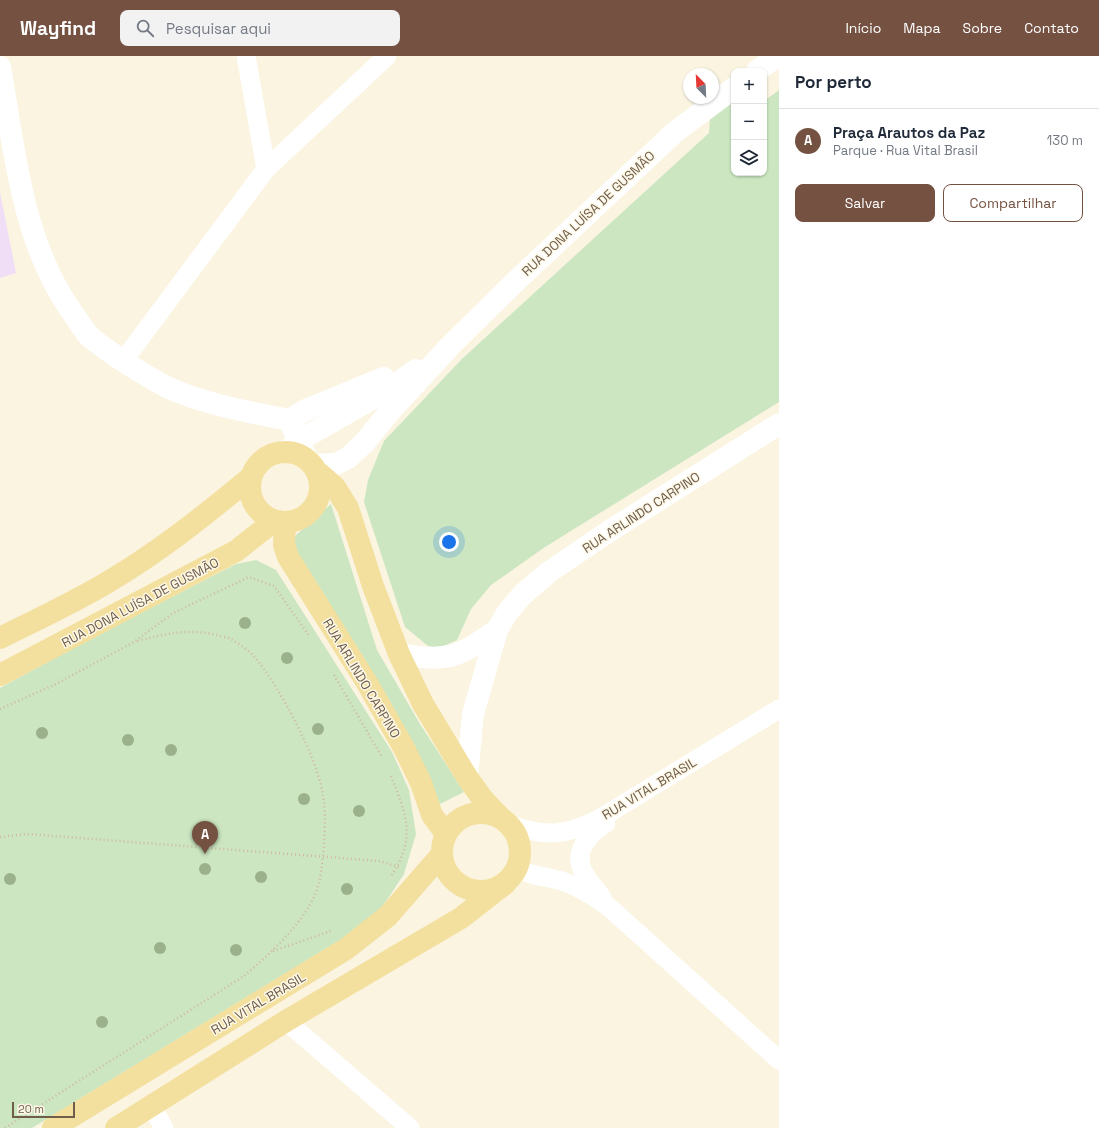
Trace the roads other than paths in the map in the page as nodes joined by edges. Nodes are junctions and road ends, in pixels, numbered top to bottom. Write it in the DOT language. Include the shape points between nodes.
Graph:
graph roads {
  1 [pos="246,56"];
  2 [pos="387,56"];
  3 [pos="778,56"];
  4 [pos="0,67"];
  5 [pos="761,68"];
  6 [pos="731,90"];
  7 [pos="266,169"];
  8 [pos="450,346"];
  9 [pos="432,358"];
  10 [pos="124,360"];
  11 [pos="289,420"];
  12 [pos="779,424"];
  13 [pos="305,457"];
  14 [pos="250,478"];
  15 [pos="280,522"];
  16 [pos="497,630"];
  17 [pos="0,638"];
  18 [pos="400,654"];
  19 [pos="0,675"];
  20 [pos="779,709"];
  21 [pos="671,774"];
  22 [pos="467,777"];
  23 [pos="506,821"];
  24 [pos="444,844"];
  25 [pos="512,875"];
  26 [pos="610,908"];
  27 [pos="286,1021"];
  28 [pos="779,1060"];
  29 [pos="152,1107"];
  30 [pos="54,1128"];
  31 [pos="116,1128"];
  32 [pos="164,1128"];
  33 [pos="410,1128"];
  1 -- 7 [label="street"];
  2 -- 7 [label="street"];
  3 -- 5 [label="street"];
  4 -- 10 [label="street" via="25,201 40,254 61,297 90,336"];
  6 -- 8 [label="street, RUA DONA LUÍSA DE GUSMÃO" via="675,132"];
  7 -- 10 [label="street"];
  8 -- 9 [label="street, RUA DONA LUÍSA DE GUSMÃO"];
  8 -- 13 [label="street, RUA DONA LUÍSA DE GUSMÃO" via="348,458 336,464"];
  9 -- 11 [label="street" via="306,410"];
  9 -- 13 [label="street, RUA DONA LUÍSA DE GUSMÃO"];
  10 -- 11 [label="street" via="176,390 222,406"];
  11 -- 13 [label="street"];
  12 -- 16 [label="street, RUA ARLINDO CARPINO" via="549,572 522,594"];
  13 -- 14 [label="main road" via="277,452 265,457 256,466"];
  13 -- 15 [label="main road" via="321,484 320,496 307,515 297,520"];
  13 -- 18 [label="main road" via="335,487 348,508"];
  14 -- 15 [label="main road" via="249,491 254,504 262,514"];
  14 -- 17 [label="main road" via="186,531 109,582 55,612"];
  15 -- 19 [label="main road, RUA DONA LUÍSA DE GUSMÃO" via="236,551"];
  15 -- 24 [label="main road, RUA ARLINDO CARPINO" via="288,557 367,682 404,748 421,782"];
  16 -- 18 [label="street" via="472,647 451,657 428,659"];
  16 -- 22 [label="street" via="473,714"];
  18 -- 22 [label="main road" via="424,704"];
  20 -- 21 [label="street, RUA VITAL BRASIL"];
  21 -- 23 [label="street, RUA VITAL BRASIL" via="577,830 554,834 528,831"];
  21 -- 26 [label="street" via="646,801 590,835 581,852 580,865"];
  22 -- 23 [label="main road" via="482,798"];
  23 -- 24 [label="main road" via="491,814 470,814 460,818"];
  23 -- 25 [label="main road" via="517,834 520,845 521,857"];
  24 -- 25 [label="main road" via="444,866 450,877 459,885 483,892 495,889"];
  24 -- 30 [label="main road, RUA VITAL BRASIL" via="388,916 346,949"];
  25 -- 26 [label="street" via="526,874 560,880 577,886"];
  25 -- 27 [label="main road" via="461,918"];
  26 -- 28 [label="street"];
  27 -- 29 [label="main road"];
  27 -- 33 [label="street"];
  29 -- 31 [label="main road"];
  29 -- 32 [label="street"];
}
